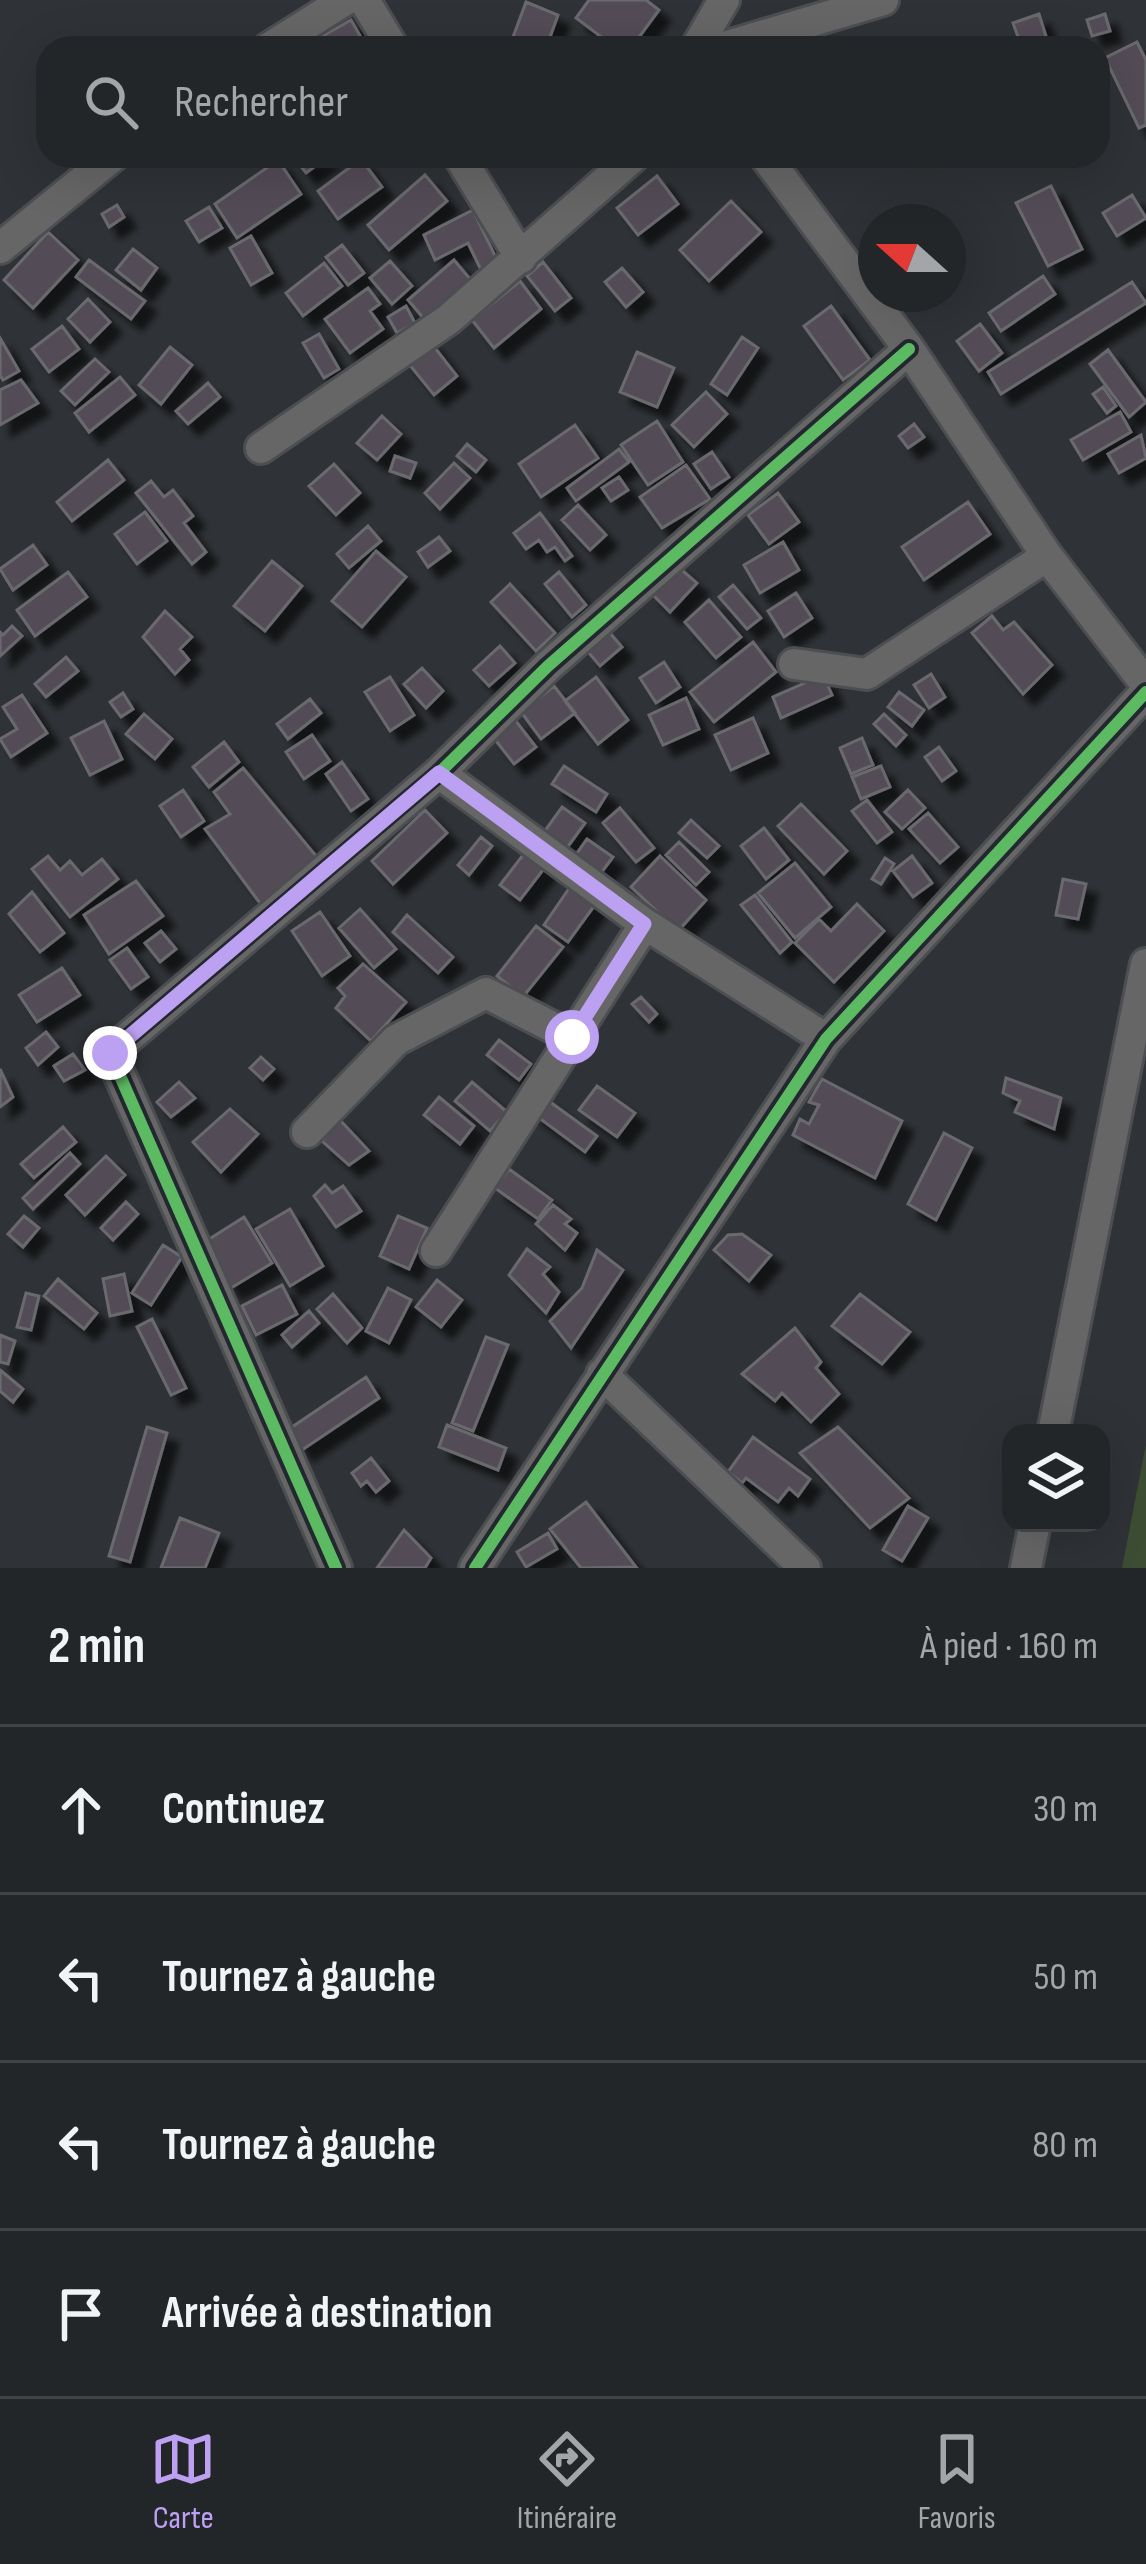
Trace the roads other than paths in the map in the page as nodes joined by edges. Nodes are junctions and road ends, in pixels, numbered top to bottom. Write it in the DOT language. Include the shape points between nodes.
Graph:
graph roads {
  1 [pos="345,0"];
  2 [pos="364,0"];
  3 [pos="724,0"];
  4 [pos="883,0"];
  5 [pos="288,36"];
  6 [pos="386,36"];
  7 [pos="703,36"];
  8 [pos="762,36"];
  9 [pos="98,168"];
  10 [pos="466,168"];
  11 [pos="621,168"];
  12 [pos="774,168"];
  13 [pos="0,248"];
  14 [pos="521,258"];
  15 [pos="909,349"];
  16 [pos="261,448"];
  17 [pos="1047,556"];
  18 [pos="794,664"];
  19 [pos="1146,688"];
  20 [pos="439,773"];
  21 [pos="644,924"];
  22 [pos="1146,964"];
  23 [pos="572,1037"];
  24 [pos="826,1039"];
  25 [pos="307,1132"];
  26 [pos="436,1251"];
  27 [pos="602,1374"];
  28 [pos="1055,1424"];
  29 [pos="1033,1532"];
  30 [pos="336,1568"];
  31 [pos="475,1568"];
  32 [pos="805,1568"];
  33 [pos="1026,1568"];
  1 -- 5 [label="street"];
  2 -- 6 [label="street"];
  3 -- 7 [label="street"];
  4 -- 8 [label="street"];
  9 -- 13 [label="street"];
  10 -- 14 [label="street"];
  11 -- 14 [label="street"];
  12 -- 15 [label="street"];
  14 -- 16 [label="street" via="449,319"];
  15 -- 17 [label="street"];
  15 -- 20 [label="street" via="548,666"];
  17 -- 18 [label="street" via="867,674"];
  17 -- 19 [label="street"];
  19 -- 24 [label="street"];
  20 -- 21 [label="street"];
  20 -- 30 [label="street" via="110,1053"];
  21 -- 23 [label="street"];
  21 -- 24 [label="street"];
  22 -- 28 [label="street"];
  23 -- 25 [label="street" via="486,994 396,1040"];
  23 -- 26 [label="street"];
  24 -- 27 [label="street"];
  27 -- 31 [label="street"];
  27 -- 32 [label="street"];
  29 -- 33 [label="street"];
}
